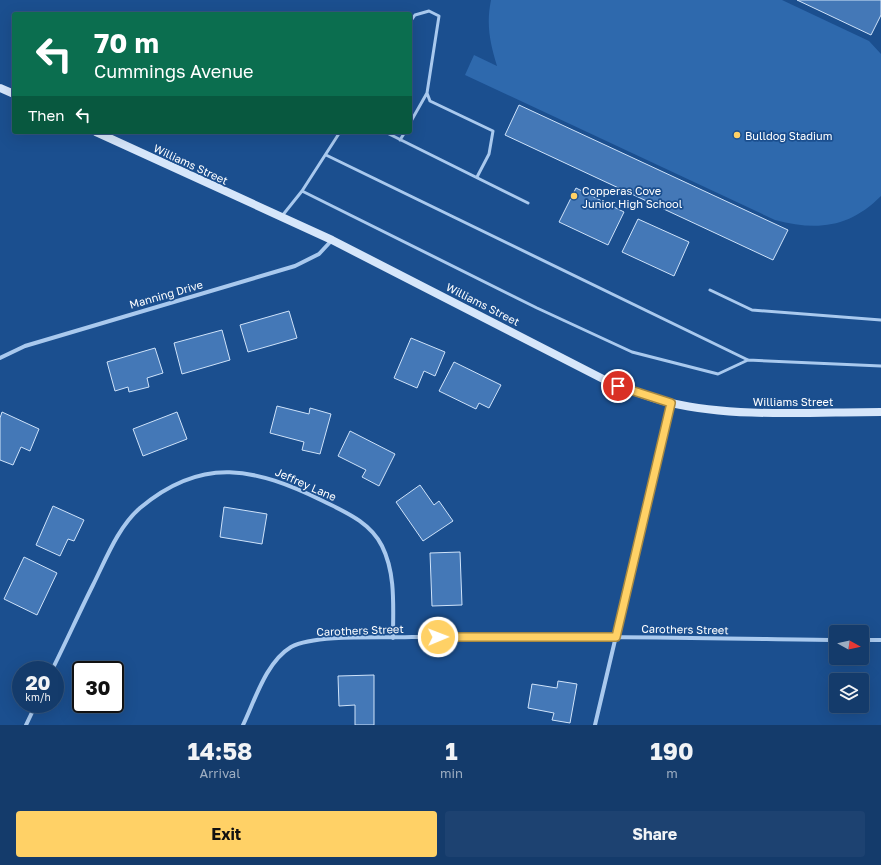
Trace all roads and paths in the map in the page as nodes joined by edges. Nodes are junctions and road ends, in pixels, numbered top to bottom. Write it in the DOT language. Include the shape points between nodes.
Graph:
graph roads {
  1 [pos="412,19"];
  2 [pos="0,88"];
  3 [pos="12,93"];
  4 [pos="427,93"];
  5 [pos="412,119"];
  6 [pos="100,134"];
  7 [pos="339,134"];
  8 [pos="388,134"];
  9 [pos="404,134"];
  10 [pos="400,140"];
  11 [pos="326,155"];
  12 [pos="477,177"];
  13 [pos="302,191"];
  14 [pos="528,203"];
  15 [pos="281,218"];
  16 [pos="332,240"];
  17 [pos="710,290"];
  18 [pos="881,320"];
  19 [pos="0,358"];
  20 [pos="748,360"];
  21 [pos="881,366"];
  22 [pos="671,403"];
  23 [pos="881,412"];
  24 [pos="616,637"];
  25 [pos="394,638"];
  26 [pos="829,640"];
  27 [pos="869,640"];
  28 [pos="881,640"];
  29 [pos="56,661"];
  30 [pos="32,713"];
  31 [pos="26,725"];
  32 [pos="243,725"];
  33 [pos="595,725"];
  1 -- 4 [label="lane" via="415,15 429,11 440,16"];
  2 -- 3 [label="street"];
  4 -- 5 [label="lane"];
  4 -- 12 [label="lane" via="430,101 494,131 489,154"];
  6 -- 15 [label="street, Williams Street"];
  7 -- 11 [label="lane"];
  8 -- 10 [label="lane"];
  9 -- 10 [label="lane"];
  10 -- 12 [label="lane"];
  11 -- 13 [label="lane"];
  11 -- 20 [label="lane"];
  12 -- 14 [label="lane"];
  13 -- 15 [label="lane"];
  13 -- 20 [label="lane" via="537,308 632,352 718,374"];
  15 -- 16 [label="street, Williams Street"];
  16 -- 19 [label="street, Manning Drive" via="319,254 295,266 25,346"];
  16 -- 22 [label="street, Williams Street" via="607,381"];
  17 -- 18 [label="lane" via="752,310"];
  20 -- 21 [label="lane"];
  22 -- 23 [label="street, Williams Street" via="750,412"];
  22 -- 24 [label="street"];
  24 -- 25 [label="street, Carothers Street"];
  24 -- 26 [label="street, Carothers Street"];
  24 -- 33 [label="street"];
  25 -- 29 [label="street, Jeffrey Lane" via="393,586 389,562 381,544 366,525 348,513 295,487 244,472 215,472 192,477 168,488 140,509 122,530"];
  25 -- 32 [label="street, Carothers Street" via="328,639 303,642 290,648 279,657 266,675"];
  27 -- 28 [label="street"];
  30 -- 31 [label="street"];
}
